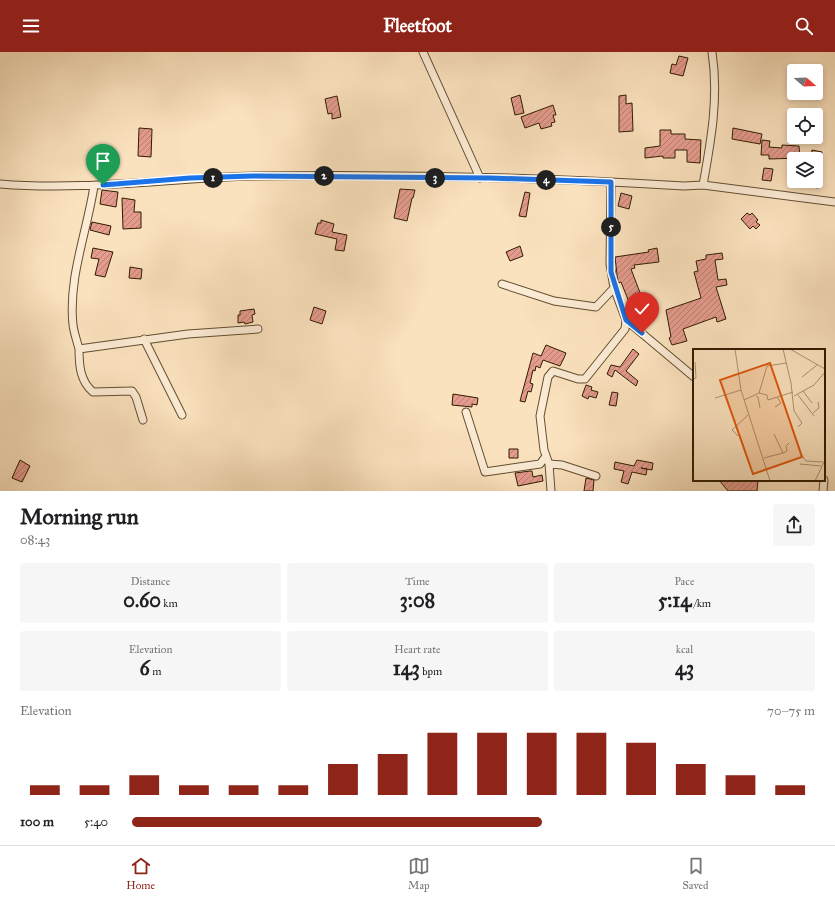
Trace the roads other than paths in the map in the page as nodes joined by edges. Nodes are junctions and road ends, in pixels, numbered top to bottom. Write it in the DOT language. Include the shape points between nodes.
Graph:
graph roads {
  1 [pos="422,52"];
  2 [pos="712,52"];
  3 [pos="480,178"];
  4 [pos="611,182"];
  5 [pos="0,184"];
  6 [pos="703,185"];
  7 [pos="94,186"];
  8 [pos="835,202"];
  9 [pos="502,284"];
  10 [pos="614,288"];
  11 [pos="626,320"];
  12 [pos="258,329"];
  13 [pos="144,339"];
  14 [pos="79,349"];
  15 [pos="693,376"];
  16 [pos="466,412"];
  17 [pos="182,415"];
  18 [pos="143,420"];
  19 [pos="546,456"];
  20 [pos="549,464"];
  21 [pos="596,476"];
  22 [pos="824,481"];
  23 [pos="551,491"];
  24 [pos="823,491"];
  1 -- 3 [label="street"];
  2 -- 6 [label="street" via="714,113"];
  3 -- 4 [label="street"];
  3 -- 7 [label="street" via="253,176"];
  4 -- 6 [label="street"];
  4 -- 10 [label="street" via="610,264"];
  5 -- 7 [label="street"];
  6 -- 8 [label="street"];
  7 -- 14 [label="street" via="79,252 73,297 73,326"];
  9 -- 10 [label="street" via="554,301 596,307"];
  10 -- 11 [label="street"];
  11 -- 15 [label="street"];
  11 -- 19 [label="street" via="625,329 585,379 553,372 548,377 540,416"];
  12 -- 13 [label="street"];
  13 -- 14 [label="street"];
  13 -- 17 [label="street"];
  14 -- 18 [label="street" via="79,365 87,386 93,392 132,391"];
  16 -- 19 [label="street" via="484,472 540,464"];
  19 -- 20 [label="street"];
  20 -- 21 [label="street" via="562,465"];
  20 -- 23 [label="street"];
  22 -- 24 [label="street"];
}
